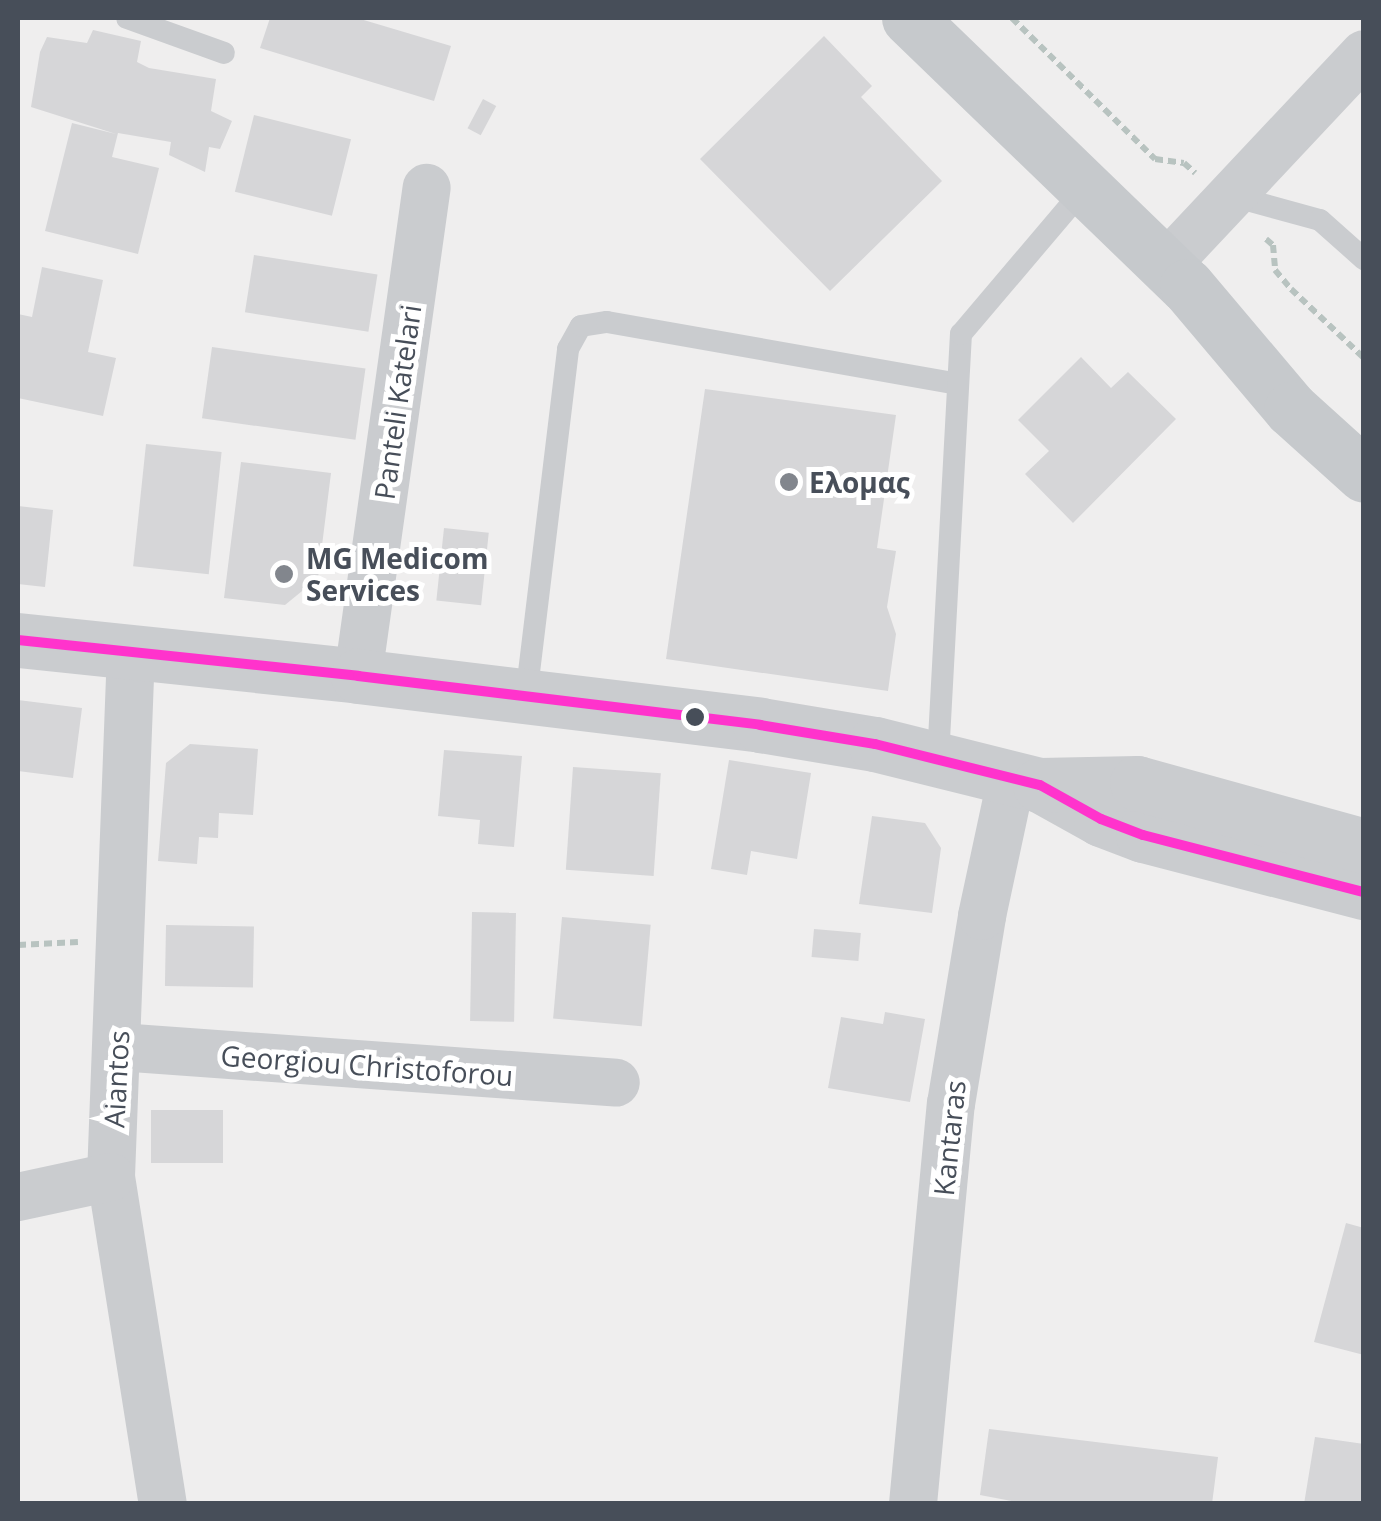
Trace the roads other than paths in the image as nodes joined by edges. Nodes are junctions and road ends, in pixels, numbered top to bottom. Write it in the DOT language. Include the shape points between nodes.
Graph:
graph roads {
  1 [pos="127,18"];
  2 [pos="909,18"];
  3 [pos="224,53"];
  4 [pos="1364,54"];
  5 [pos="427,188"];
  6 [pos="1085,188"];
  7 [pos="1229,199"];
  8 [pos="1364,258"];
  9 [pos="1176,275"];
  10 [pos="958,384"];
  11 [pos="1364,427"];
  12 [pos="1364,475"];
  13 [pos="18,640"];
  14 [pos="131,651"];
  15 [pos="358,676"];
  16 [pos="526,697"];
  17 [pos="938,758"];
  18 [pos="1026,780"];
  19 [pos="1364,846"];
  20 [pos="1364,892"];
  21 [pos="119,1048"];
  22 [pos="616,1083"];
  23 [pos="111,1177"];
  24 [pos="18,1197"];
  25 [pos="162,1504"];
  26 [pos="913,1504"];
  1 -- 3 [label="lane"];
  2 -- 6 [label="main road"];
  4 -- 7 [label="street"];
  5 -- 15 [label="street, Panteli Katelari"];
  6 -- 9 [label="main road"];
  6 -- 10 [label="lane" via="960,334"];
  7 -- 8 [label="lane" via="1320,220"];
  7 -- 9 [label="street"];
  9 -- 11 [label="main road"];
  9 -- 12 [label="main road" via="1290,409"];
  10 -- 16 [label="lane" via="607,322 581,326 568,349"];
  10 -- 17 [label="lane"];
  13 -- 14 [label="street"];
  14 -- 15 [label="street"];
  14 -- 21 [label="street, Aiantos"];
  15 -- 16 [label="street"];
  16 -- 17 [label="street" via="813,732"];
  17 -- 18 [label="street"];
  18 -- 19 [label="street" via="1138,783"];
  18 -- 20 [label="street" via="1134,832"];
  18 -- 26 [label="street, Kantaras" via="982,916 950,1104"];
  21 -- 22 [label="street, Georgiou Christoforou"];
  21 -- 23 [label="street, Aiantos"];
  23 -- 24 [label="street"];
  23 -- 25 [label="street, Aiantos"];
}
